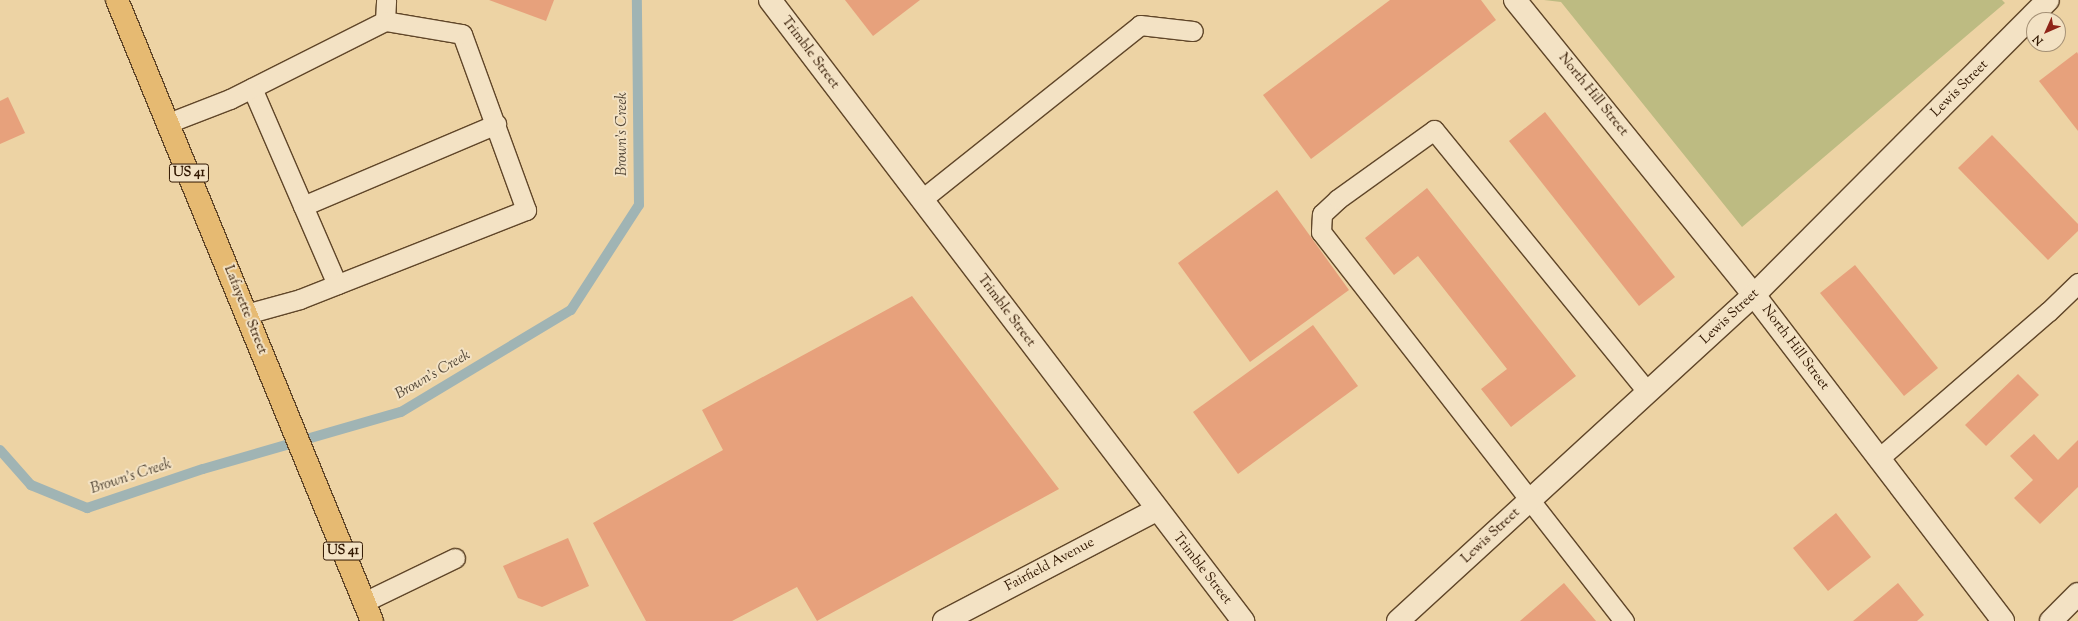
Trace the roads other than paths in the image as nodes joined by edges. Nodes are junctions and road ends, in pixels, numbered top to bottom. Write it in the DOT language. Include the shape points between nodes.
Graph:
graph roads {
  1 [pos="117,0"];
  2 [pos="386,0"];
  3 [pos="770,0"];
  4 [pos="2048,0"];
  5 [pos="1517,3"];
  6 [pos="385,21"];
  7 [pos="1193,31"];
  8 [pos="252,88"];
  9 [pos="168,123"];
  10 [pos="496,124"];
  11 [pos="921,200"];
  12 [pos="304,206"];
  13 [pos="2078,283"];
  14 [pos="337,284"];
  15 [pos="1754,294"];
  16 [pos="246,314"];
  17 [pos="1648,392"];
  18 [pos="1878,459"];
  19 [pos="1529,501"];
  20 [pos="1156,510"];
  21 [pos="455,558"];
  22 [pos="2078,594"];
  23 [pos="368,611"];
  24 [pos="944,621"];
  25 [pos="1243,621"];
  26 [pos="1398,621"];
  27 [pos="1624,621"];
  28 [pos="2003,621"];
  29 [pos="2051,621"];
  1 -- 9 [label="main road, Lafayette Street / US 41"];
  2 -- 6 [label="lane"];
  3 -- 11 [label="street, Trimble Street"];
  4 -- 15 [label="street, Lewis Street"];
  5 -- 15 [label="street, North Hill Street"];
  6 -- 8 [label="lane"];
  6 -- 10 [label="lane" via="462,34"];
  7 -- 11 [label="lane" via="1140,26"];
  8 -- 9 [label="lane"];
  8 -- 12 [label="lane"];
  9 -- 16 [label="main road, Lafayette Street / US 41"];
  10 -- 12 [label="lane"];
  10 -- 14 [label="lane" via="526,210"];
  11 -- 20 [label="street, Trimble Street"];
  12 -- 14 [label="lane"];
  13 -- 18 [label="lane"];
  14 -- 16 [label="lane" via="300,299"];
  15 -- 17 [label="street, Lewis Street"];
  15 -- 18 [label="street, North Hill Street"];
  16 -- 23 [label="main road, Lafayette Street / US 41"];
  17 -- 19 [label="street, Lewis Street"];
  17 -- 19 [label="lane" via="1434,130 1322,214 1320,232"];
  18 -- 28 [label="street, North Hill Street"];
  19 -- 26 [label="street, Lewis Street"];
  19 -- 27 [label="lane"];
  20 -- 24 [label="street, Fairfield Avenue"];
  20 -- 25 [label="street, Trimble Street"];
  21 -- 23 [label="lane"];
  22 -- 29 [label="street"];
}
